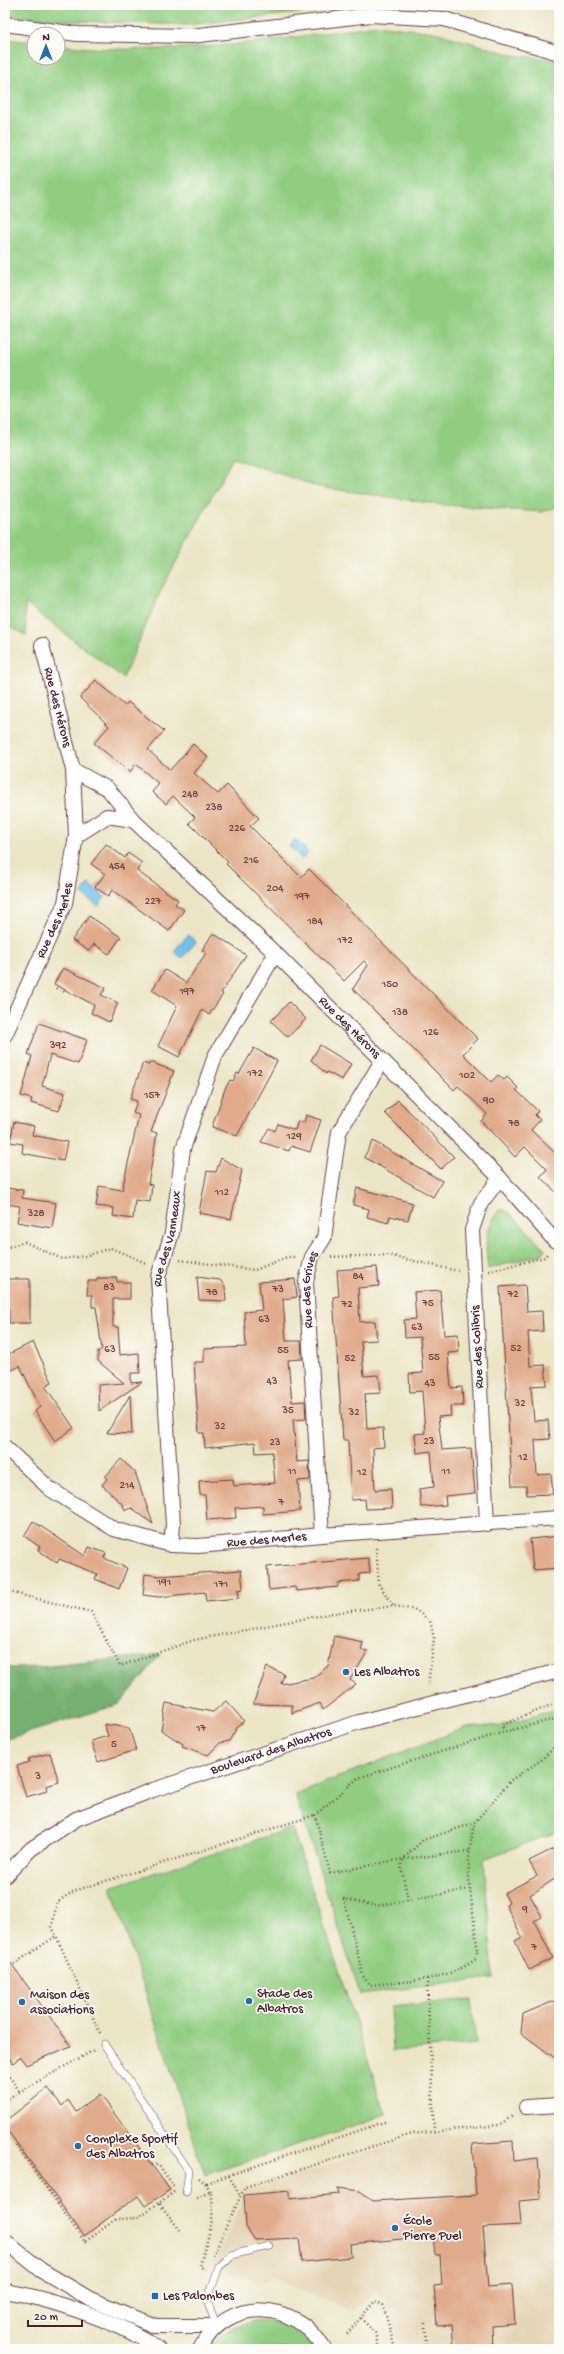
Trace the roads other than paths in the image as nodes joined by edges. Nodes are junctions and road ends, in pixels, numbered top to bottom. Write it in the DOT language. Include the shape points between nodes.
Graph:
graph roads {
  1 [pos="5,24"];
  2 [pos="559,53"];
  3 [pos="42,645"];
  4 [pos="72,770"];
  5 [pos="133,820"];
  6 [pos="76,836"];
  7 [pos="277,955"];
  8 [pos="5,1035"];
  9 [pos="382,1061"];
  10 [pos="500,1178"];
  11 [pos="557,1240"];
  12 [pos="5,1447"];
  13 [pos="559,1518"];
  14 [pos="487,1524"];
  15 [pos="322,1535"];
  16 [pos="170,1546"];
  17 [pos="559,1671"];
  18 [pos="5,1876"];
  19 [pos="104,2044"];
  20 [pos="559,2105"];
  21 [pos="526,2107"];
  22 [pos="186,2192"];
  23 [pos="5,2241"];
  24 [pos="269,2246"];
  25 [pos="5,2291"];
  26 [pos="217,2326"];
  27 [pos="158,2349"];
  28 [pos="200,2349"];
  29 [pos="324,2349"];
  1 -- 2 [label="street" via="77,34 191,36 371,15 444,19"];
  3 -- 4 [label="street, Rue des Hérons"];
  4 -- 5 [label="street, Rue des Hérons" via="108,788"];
  4 -- 6 [label="street, Rue des Hérons"];
  5 -- 6 [label="street" via="107,816"];
  5 -- 7 [label="street, Rue des Hérons"];
  6 -- 8 [label="street, Rue des Merles" via="65,903"];
  7 -- 9 [label="street, Rue des Hérons"];
  7 -- 16 [label="street, Rue des Vanneaux" via="215,1056 183,1149 172,1233 158,1277 173,1525"];
  9 -- 10 [label="street, Rue des Hérons"];
  9 -- 15 [label="street, Rue des Grives" via="339,1132 324,1238 312,1257 306,1282"];
  10 -- 11 [label="street, Rue des Hérons"];
  10 -- 14 [label="street, Rue des Colibris" via="481,1203 472,1230"];
  12 -- 16 [label="street, Rue des Merles" via="50,1489 114,1529"];
  13 -- 14 [label="street, Rue des Merles"];
  14 -- 15 [label="street, Rue des Merles"];
  15 -- 16 [label="street, Rue des Merles" via="198,1546"];
  17 -- 18 [label="street, Boulevard des Albatros" via="359,1722 153,1790 76,1819 31,1849"];
  19 -- 22 [label="lane" via="189,2171"];
  20 -- 21 [label="street"];
  23 -- 26 [label="street" via="41,2270 90,2298 155,2326"];
  24 -- 26 [label="lane" via="232,2255 219,2267 207,2301"];
  25 -- 27 [label="street" via="32,2295 87,2315 143,2338"];
  26 -- 28 [label="street"];
  26 -- 29 [label="street" via="229,2318 248,2312 282,2313 306,2326"];
}
